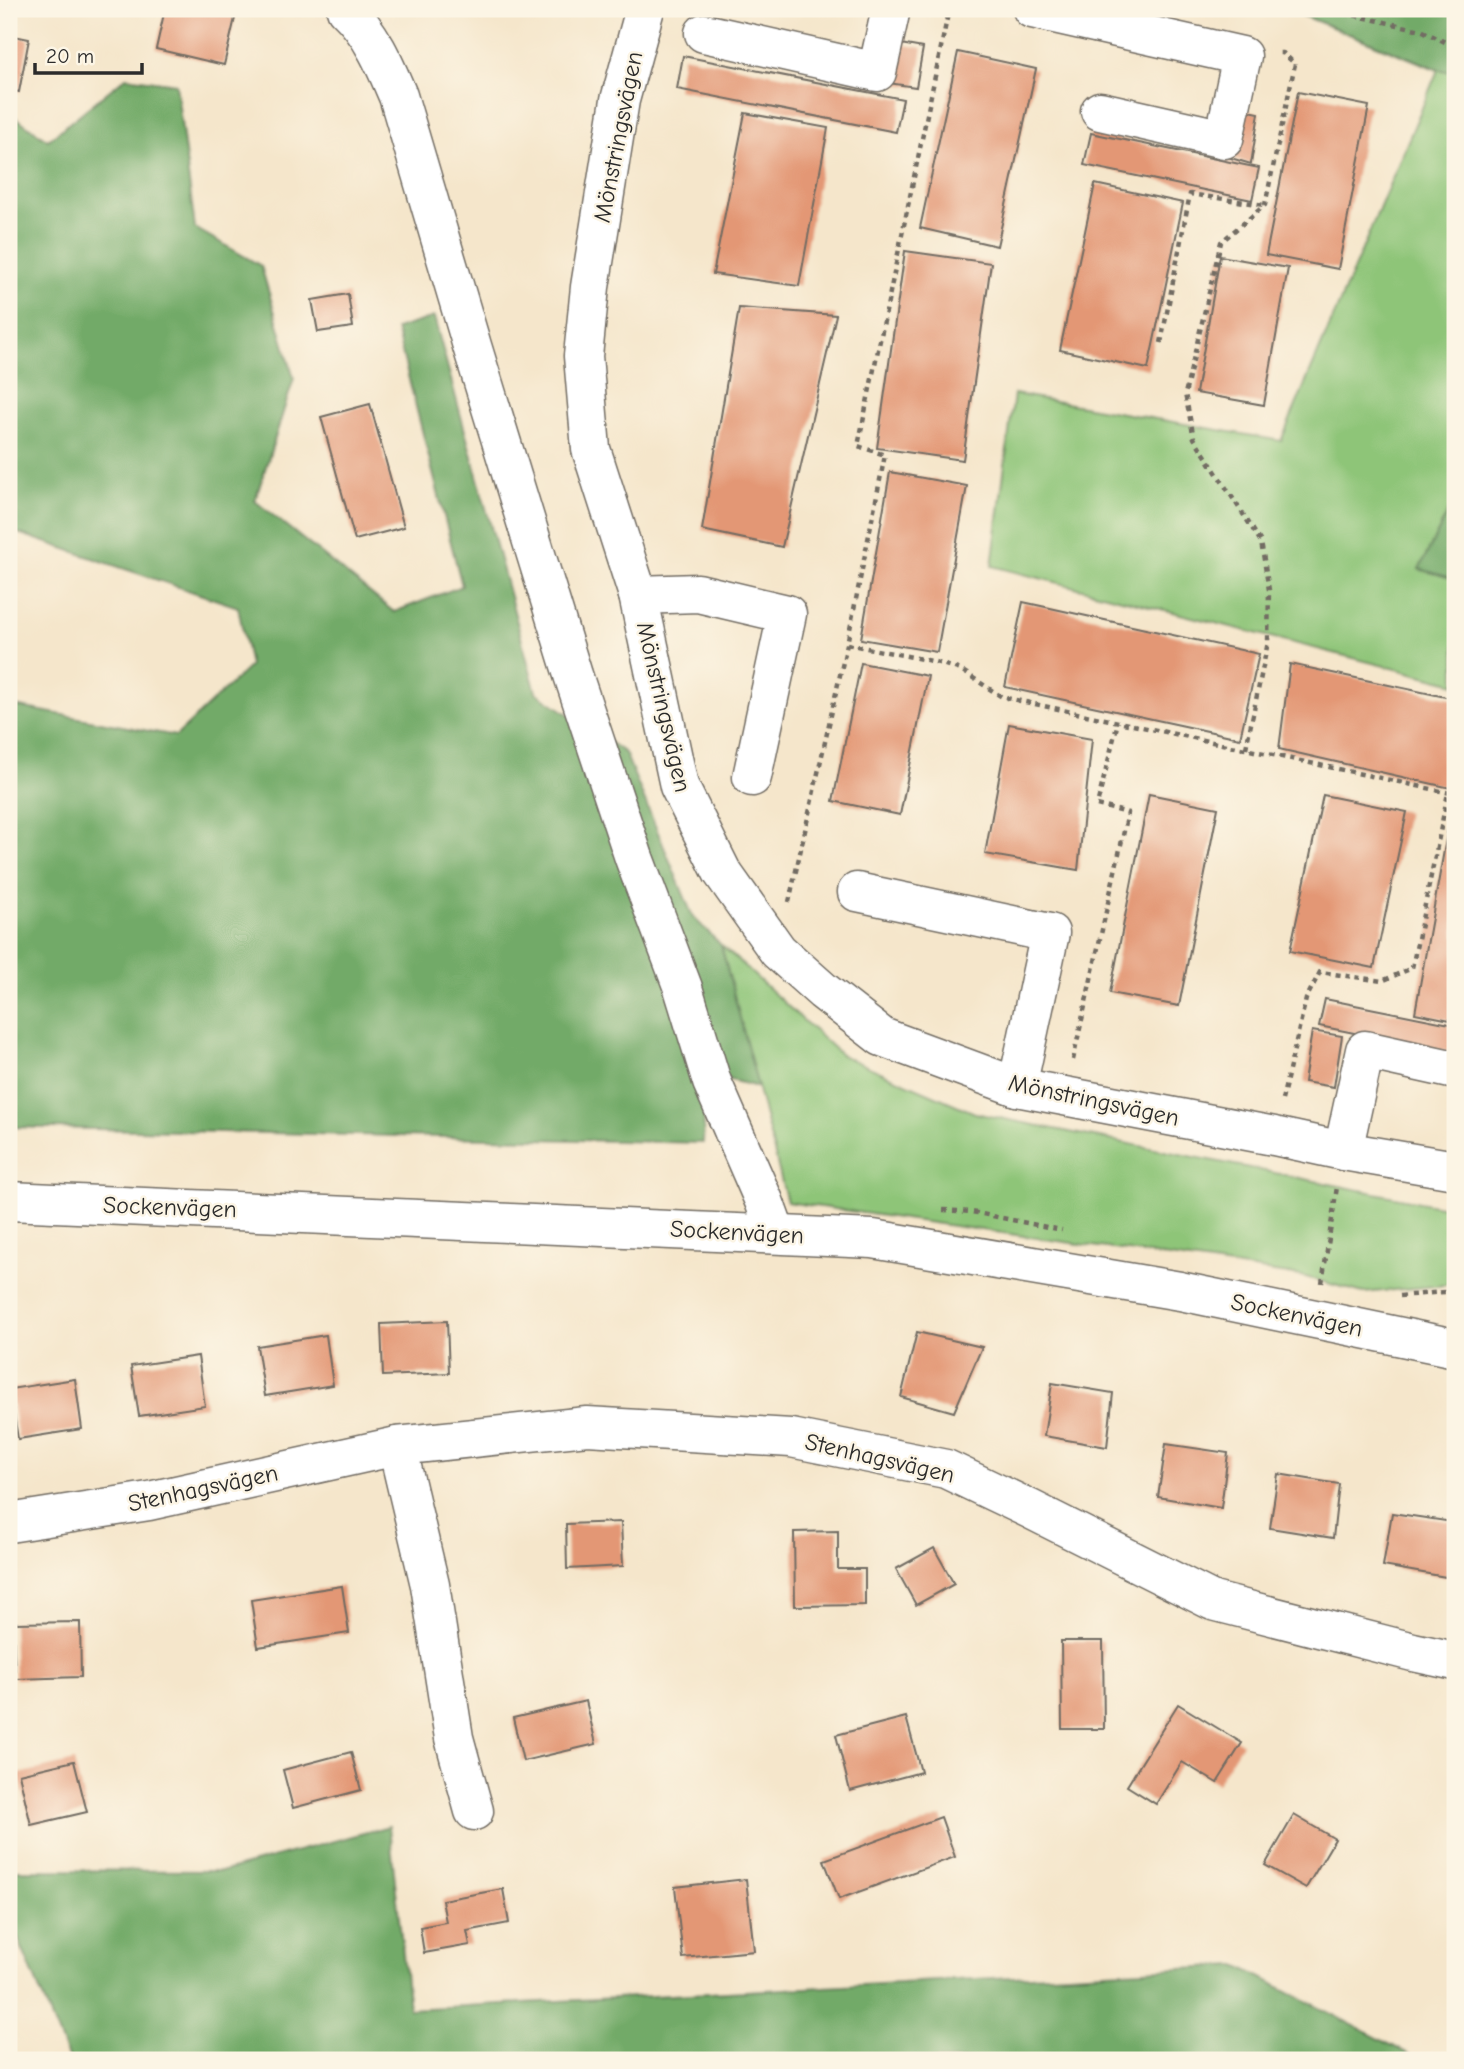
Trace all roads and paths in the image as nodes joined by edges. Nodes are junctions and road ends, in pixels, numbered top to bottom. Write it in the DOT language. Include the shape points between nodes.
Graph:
graph roads {
  1 [pos="346,9"];
  2 [pos="645,9"];
  3 [pos="891,9"];
  4 [pos="949,9"];
  5 [pos="1032,9"];
  6 [pos="1325,9"];
  7 [pos="704,33"];
  8 [pos="1455,47"];
  9 [pos="1242,55"];
  10 [pos="1100,111"];
  11 [pos="1265,205"];
  12 [pos="1161,343"];
  13 [pos="638,595"];
  14 [pos="846,644"];
  15 [pos="1118,722"];
  16 [pos="1246,748"];
  17 [pos="752,777"];
  18 [pos="1448,793"];
  19 [pos="1455,794"];
  20 [pos="857,892"];
  21 [pos="778,951"];
  22 [pos="1455,1070"];
  23 [pos="1017,1087"];
  24 [pos="1065,1097"];
  25 [pos="1273,1136"];
  26 [pos="1343,1151"];
  27 [pos="1455,1170"];
  28 [pos="9,1200"];
  29 [pos="776,1234"];
  30 [pos="1322,1283"];
  31 [pos="1455,1348"];
  32 [pos="397,1446"];
  33 [pos="9,1523"];
  34 [pos="1455,1661"];
  35 [pos="474,1811"];
  1 -- 29 [label="street" via="360,21 398,96 573,675 712,1082"];
  2 -- 13 [label="street, Mönstringsvägen" via="620,100 583,356 591,449"];
  3 -- 7 [label="street" via="877,72"];
  4 -- 14 [label="path" via="858,446 886,455"];
  5 -- 9 [label="street"];
  6 -- 8 [label="path" via="1421,30"];
  9 -- 10 [label="street" via="1224,139"];
  9 -- 11 [label="path" via="1283,53 1295,64"];
  11 -- 12 [label="path" via="1190,194"];
  11 -- 16 [label="path" via="1221,242 1185,394 1194,438 1261,542 1269,590 1268,642"];
  13 -- 17 [label="street, Mönstringsvägen" via="698,593 787,614"];
  13 -- 21 [label="street, Mönstringsvägen" via="679,786 722,872"];
  14 -- 15 [label="path" via="961,670 1002,697"];
  14 -- 21 [label="path"];
  15 -- 16 [label="path"];
  15 -- 24 [label="path" via="1097,805 1128,813"];
  16 -- 18 [label="path"];
  18 -- 19 [label="path"];
  18 -- 25 [label="path" via="1412,968 1382,981 1320,972 1306,999"];
  20 -- 23 [label="street" via="1050,933"];
  21 -- 23 [label="street, Mönstringsvägen" via="882,1037"];
  22 -- 26 [label="street" via="1364,1050"];
  23 -- 24 [label="street, Mönstringsvägen"];
  24 -- 25 [label="street, Mönstringsvägen"];
  25 -- 26 [label="street, Mönstringsvägen"];
  26 -- 27 [label="street, Mönstringsvägen"];
  26 -- 30 [label="path"];
  28 -- 29 [label="street, Sockenvägen"];
  29 -- 31 [label="street, Sockenvägen" via="887,1241 1181,1291"];
  32 -- 33 [label="street, Stenhagsvägen" via="149,1501"];
  32 -- 34 [label="street, Stenhagsvägen" via="587,1426 792,1437 946,1469 1213,1601"];
  32 -- 35 [label="street" via="430,1585 454,1738"];
}
